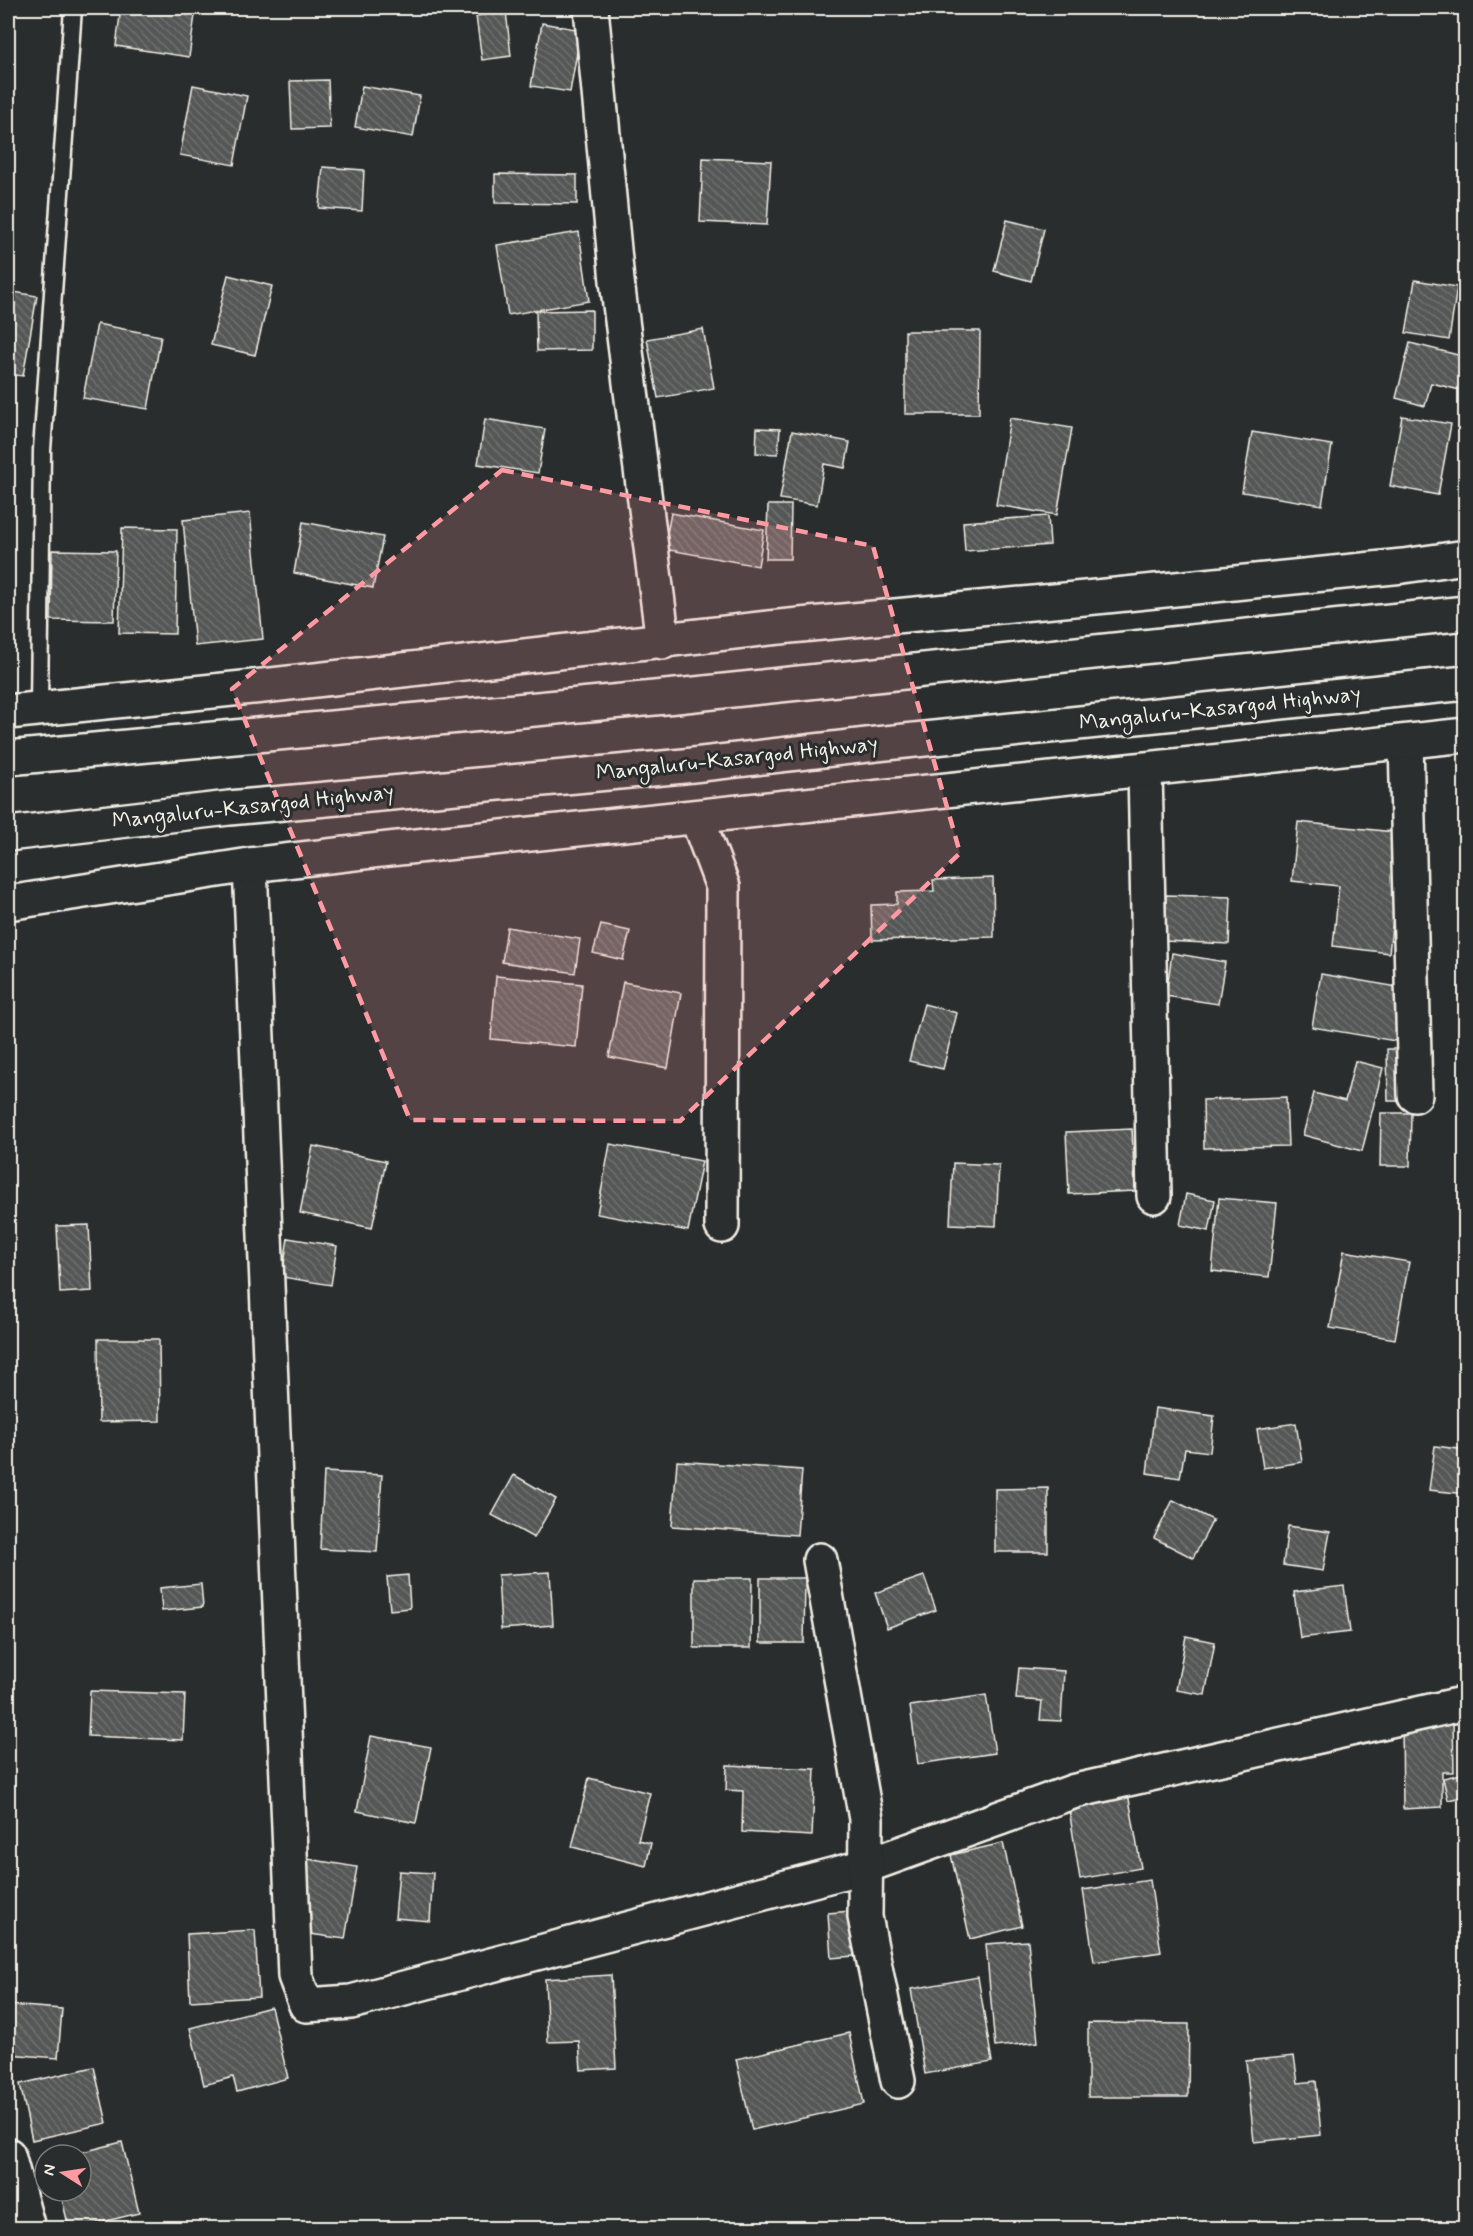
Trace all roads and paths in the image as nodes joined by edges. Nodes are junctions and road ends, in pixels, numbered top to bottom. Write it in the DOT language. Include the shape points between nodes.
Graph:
graph roads {
  1 [pos="73,8"];
  2 [pos="591,8"];
  3 [pos="1466,557"];
  4 [pos="1466,613"];
  5 [pos="663,642"];
  6 [pos="1466,684"];
  7 [pos="23,711"];
  8 [pos="1466,735"];
  9 [pos="1407,742"];
  10 [pos="8,758"];
  11 [pos="1145,770"];
  12 [pos="697,818"];
  13 [pos="8,834"];
  14 [pos="250,865"];
  15 [pos="8,903"];
  16 [pos="1415,1095"];
  17 [pos="1154,1196"];
  18 [pos="722,1226"];
  19 [pos="820,1560"];
  20 [pos="1466,1702"];
  21 [pos="866,1866"];
  22 [pos="898,2080"];
  23 [pos="8,2155"];
  24 [pos="28,2229"];
  1 -- 7 [label="lane"];
  2 -- 5 [label="main road" via="617,281"];
  3 -- 5 [label="main road"];
  4 -- 10 [label="main road" via="676,696"];
  5 -- 7 [label="main road"];
  6 -- 13 [label="main road, Mangaluru-Kasargod Highway" via="684,766 229,808"];
  8 -- 9 [label="main road"];
  9 -- 11 [label="main road"];
  9 -- 16 [label="main road"];
  11 -- 12 [label="main road"];
  11 -- 17 [label="main road"];
  12 -- 14 [label="main road"];
  12 -- 18 [label="main road" via="723,887"];
  14 -- 15 [label="main road"];
  14 -- 21 [label="main road" via="295,1976 306,2006 351,2002"];
  19 -- 21 [label="main road" via="866,1819"];
  20 -- 21 [label="main road" via="1075,1791"];
  21 -- 22 [label="main road" via="865,1917"];
  23 -- 24 [label="main road"];
}
